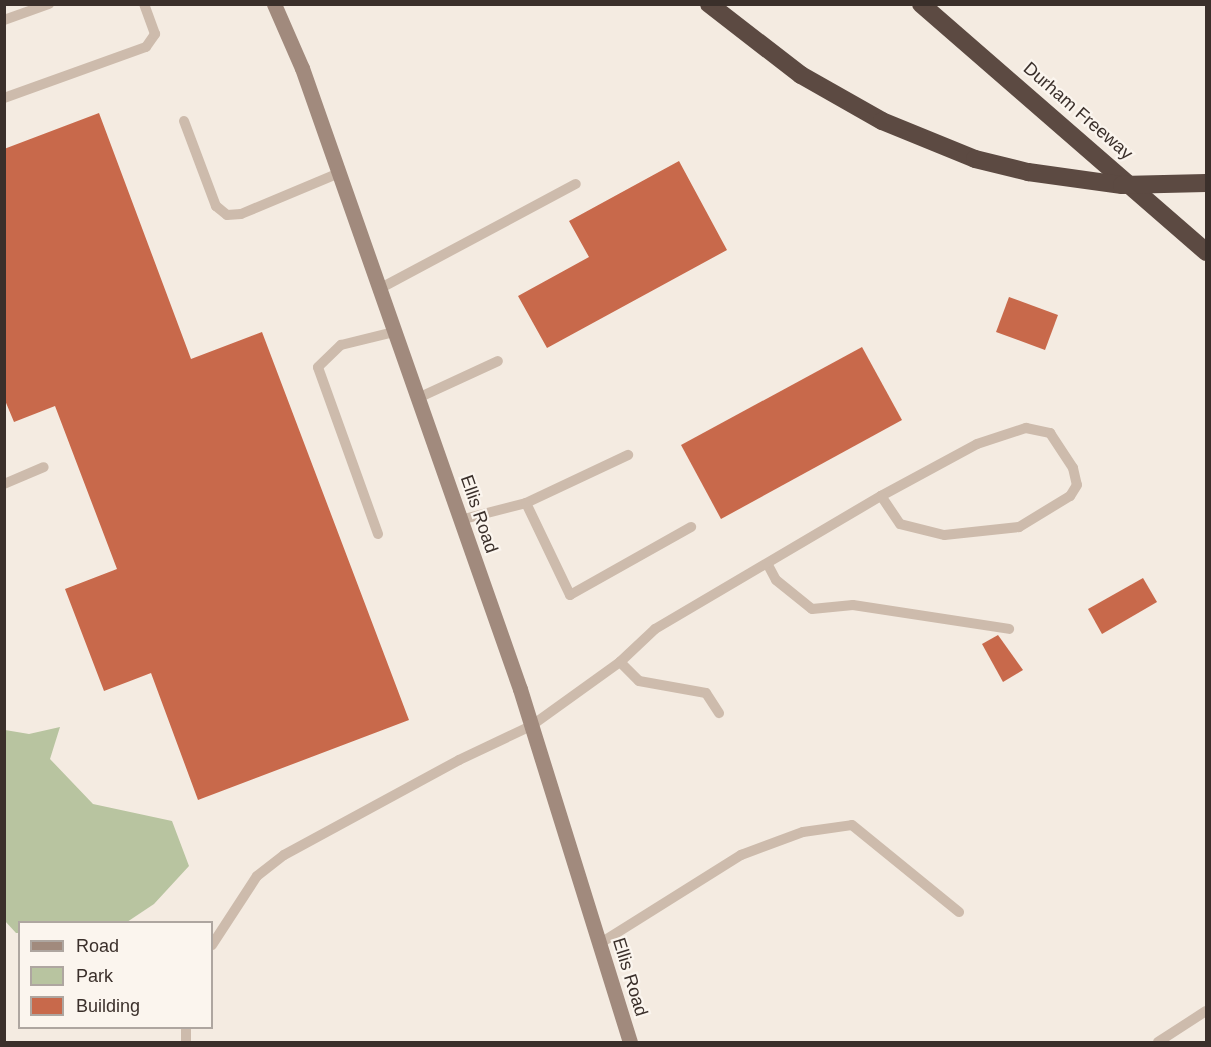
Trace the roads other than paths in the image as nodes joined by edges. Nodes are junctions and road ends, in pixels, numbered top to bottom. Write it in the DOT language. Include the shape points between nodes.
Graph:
graph roads {
  1 [pos="49,4"];
  2 [pos="144,4"];
  3 [pos="274,4"];
  4 [pos="710,4"];
  5 [pos="921,4"];
  6 [pos="4,20"];
  7 [pos="4,98"];
  8 [pos="184,121"];
  9 [pos="339,173"];
  10 [pos="1206,183"];
  11 [pos="576,184"];
  12 [pos="1206,252"];
  13 [pos="379,289"];
  14 [pos="394,332"];
  15 [pos="498,361"];
  16 [pos="418,398"];
  17 [pos="628,455"];
  18 [pos="44,467"];
  19 [pos="4,484"];
  20 [pos="882,496"];
  21 [pos="526,503"];
  22 [pos="460,520"];
  23 [pos="692,527"];
  24 [pos="378,534"];
  25 [pos="768,565"];
  26 [pos="1009,629"];
  27 [pos="620,662"];
  28 [pos="719,713"];
  29 [pos="531,726"];
  30 [pos="959,912"];
  31 [pos="213,943"];
  32 [pos="599,944"];
  33 [pos="1206,1011"];
  34 [pos="630,1042"];
  35 [pos="1158,1042"];
  1 -- 6 [label="lane"];
  2 -- 7 [label="lane" via="155,34 146,47"];
  3 -- 9 [label="main road, Ellis Road"];
  4 -- 10 [label="highway, bridge" via="801,75 882,121 975,159 1028,172 1122,185"];
  5 -- 12 [label="highway, Durham Freeway"];
  8 -- 9 [label="lane" via="216,206 227,215 241,214"];
  9 -- 13 [label="main road, Ellis Road"];
  11 -- 13 [label="lane"];
  13 -- 14 [label="main road, Ellis Road"];
  14 -- 16 [label="main road, Ellis Road"];
  14 -- 24 [label="lane" via="341,345 318,367"];
  15 -- 16 [label="lane"];
  16 -- 22 [label="main road, Ellis Road"];
  17 -- 21 [label="lane"];
  18 -- 19 [label="lane"];
  20 -- 20 [label="lane" via="977,444 1026,428 1050,433 1073,468 1077,484 1070,496 1019,527 944,535 900,524"];
  20 -- 25 [label="lane"];
  21 -- 22 [label="lane"];
  21 -- 23 [label="lane" via="570,596"];
  22 -- 29 [label="main road, Ellis Road"];
  25 -- 26 [label="lane" via="776,580 812,609 853,605"];
  25 -- 27 [label="lane" via="655,629"];
  27 -- 28 [label="lane" via="639,681 706,693"];
  27 -- 29 [label="lane"];
  29 -- 31 [label="lane" via="459,760 285,855 257,876"];
  29 -- 32 [label="main road, Ellis Road"];
  30 -- 32 [label="lane" via="852,825 803,832 741,855"];
  32 -- 34 [label="main road, Ellis Road"];
  33 -- 35 [label="lane"];
}
